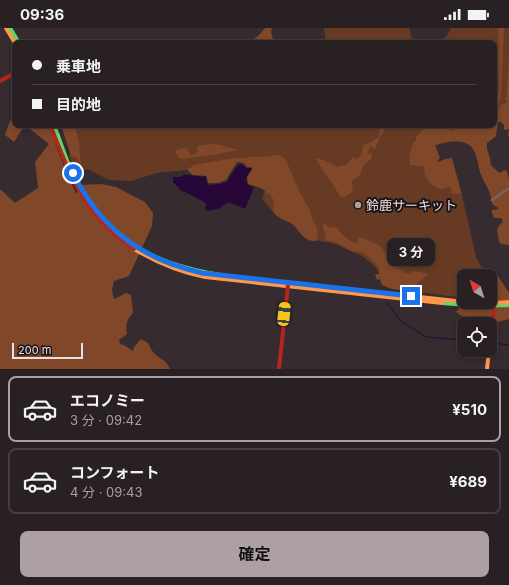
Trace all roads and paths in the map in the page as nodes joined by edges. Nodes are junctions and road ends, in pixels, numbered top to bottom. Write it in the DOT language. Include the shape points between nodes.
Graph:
graph roads {
  1 [pos="6,28"];
  2 [pos="10,28"];
  3 [pos="13,40"];
  4 [pos="17,40"];
  5 [pos="12,75"];
  6 [pos="0,81"];
  7 [pos="51,128"];
  8 [pos="55,128"];
  9 [pos="509,188"];
  10 [pos="492,200"];
  11 [pos="288,285"];
  12 [pos="457,301"];
  13 [pos="509,302"];
  14 [pos="497,304"];
  15 [pos="497,305"];
  16 [pos="509,305"];
  17 [pos="489,357"];
  18 [pos="279,369"];
  19 [pos="488,369"];
  1 -- 3 [label="street"];
  2 -- 4 [label="street"];
  5 -- 6 [label="street"];
  7 -- 11 [label="street" via="82,197 108,229 138,252 160,264 192,274"];
  8 -- 11 [label="street" via="73,173 90,203 111,227 140,249 161,261 202,273"];
  9 -- 10 [label="street"];
  11 -- 12 [label="street"];
  11 -- 18 [label="street"];
  13 -- 14 [label="street"];
  15 -- 16 [label="street"];
  17 -- 19 [label="street"];
}
